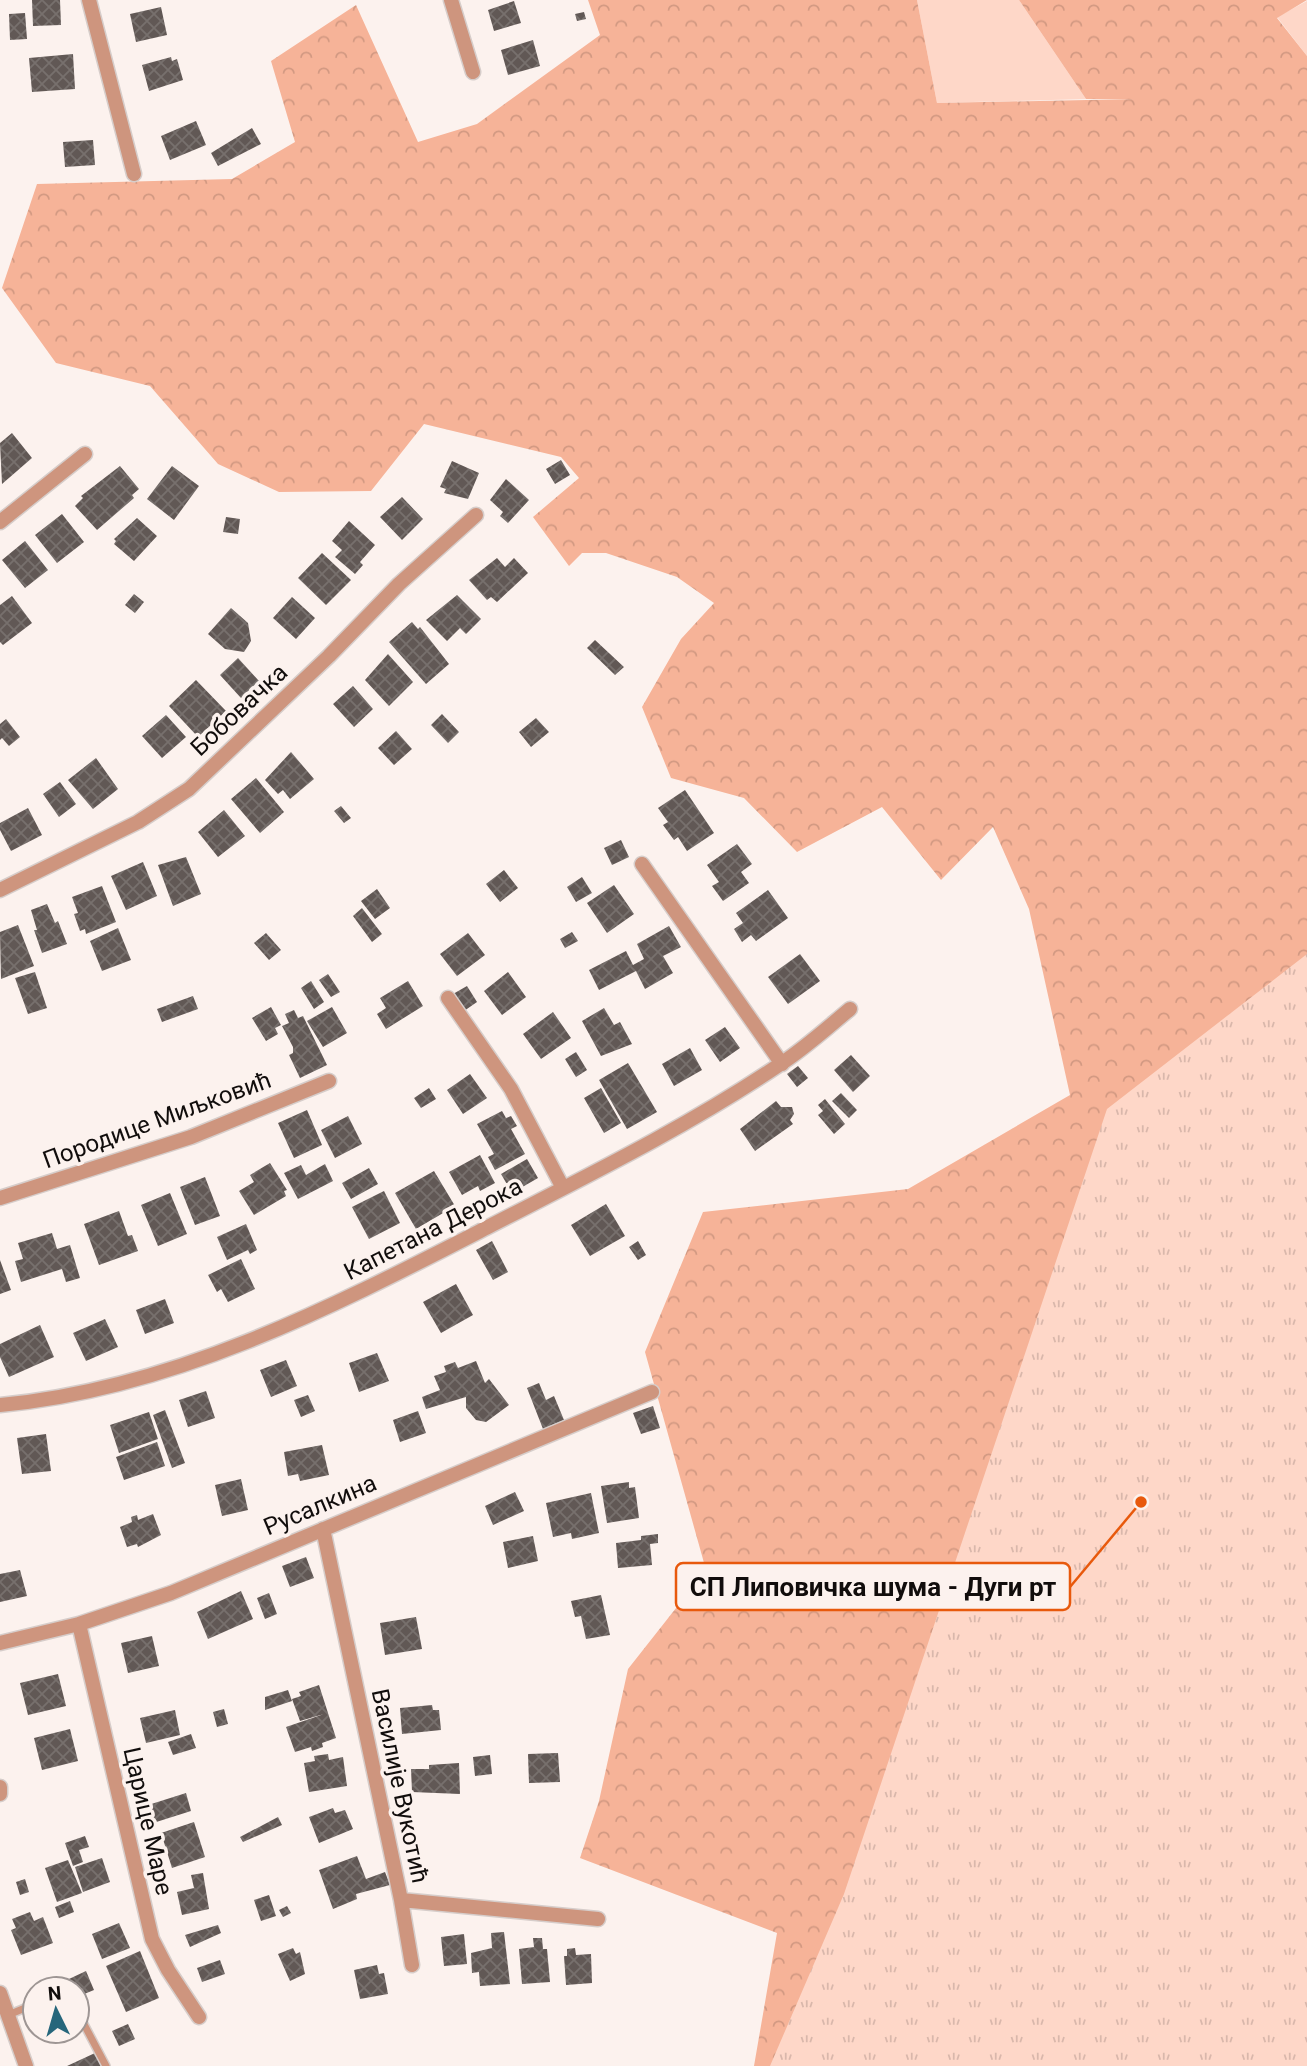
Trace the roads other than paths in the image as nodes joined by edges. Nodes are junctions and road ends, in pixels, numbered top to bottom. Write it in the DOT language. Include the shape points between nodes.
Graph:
graph roads {
  1 [pos="89,0"];
  2 [pos="451,0"];
  3 [pos="473,72"];
  4 [pos="134,174"];
  5 [pos="85,454"];
  6 [pos="476,515"];
  7 [pos="0,522"];
  8 [pos="642,864"];
  9 [pos="0,890"];
  10 [pos="448,998"];
  11 [pos="850,1009"];
  12 [pos="782,1064"];
  13 [pos="329,1081"];
  14 [pos="563,1188"];
  15 [pos="0,1198"];
  16 [pos="652,1392"];
  17 [pos="0,1405"];
  18 [pos="323,1529"];
  19 [pos="79,1624"];
  20 [pos="0,1643"];
  21 [pos="0,1787"];
  22 [pos="0,1794"];
  23 [pos="401,1900"];
  24 [pos="598,1919"];
  25 [pos="412,1965"];
  26 [pos="0,1993"];
  27 [pos="21,2010"];
  28 [pos="8,2015"];
  29 [pos="199,2017"];
  30 [pos="91,2038"];
  31 [pos="26,2066"];
  32 [pos="106,2066"];
  1 -- 4 [label="street"];
  2 -- 3 [label="street"];
  5 -- 7 [label="street"];
  6 -- 9 [label="street, Бобовачка" via="189,789 138,822"];
  8 -- 12 [label="street"];
  10 -- 14 [label="street" via="511,1089"];
  11 -- 12 [label="street, Капетана Дерока"];
  12 -- 14 [label="street, Капетана Дерока" via="694,1119"];
  13 -- 15 [label="street, Породице Миљковић" via="191,1137"];
  14 -- 17 [label="street, Капетана Дерока" via="323,1311 245,1342 116,1387 69,1398"];
  16 -- 18 [label="street, Русалкина"];
  18 -- 19 [label="street, Русалкина" via="171,1593"];
  18 -- 23 [label="street, Василије Вукотић"];
  19 -- 20 [label="street, Русалкина"];
  19 -- 29 [label="street, Царице Маре" via="152,1939"];
  21 -- 22 [label="street"];
  23 -- 24 [label="street, Василије Вукотић"];
  23 -- 25 [label="street"];
  26 -- 28 [label="street"];
  27 -- 28 [label="lane"];
  28 -- 31 [label="street"];
  30 -- 32 [label="lane"];
}
